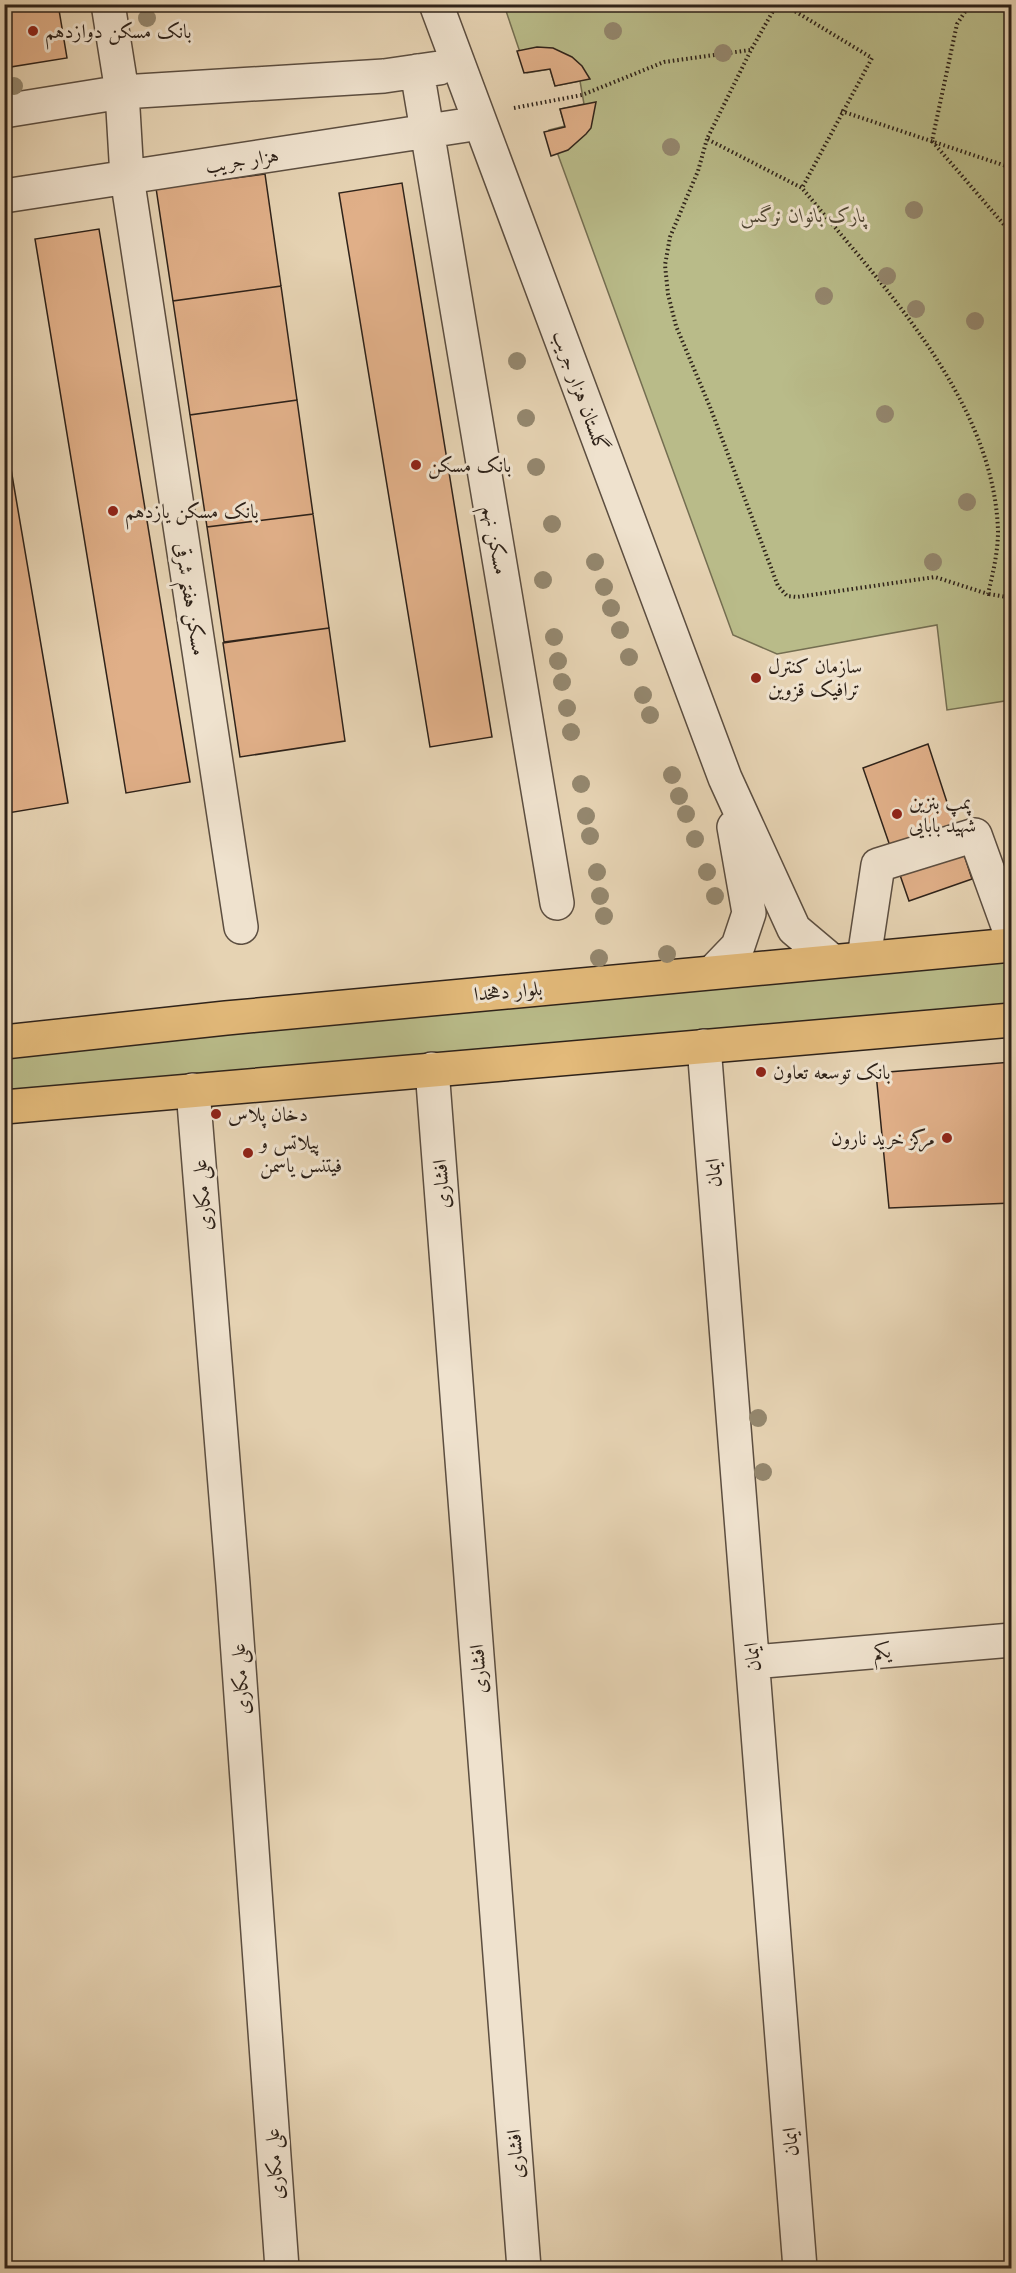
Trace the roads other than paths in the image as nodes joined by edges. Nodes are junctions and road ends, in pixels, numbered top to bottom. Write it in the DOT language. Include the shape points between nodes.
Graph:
graph roads {
  1 [pos="108,4"];
  2 [pos="436,4"];
  3 [pos="459,65"];
  4 [pos="417,71"];
  5 [pos="122,92"];
  6 [pos="4,111"];
  7 [pos="479,119"];
  8 [pos="427,131"];
  9 [pos="127,177"];
  10 [pos="4,196"];
  11 [pos="725,778"];
  12 [pos="557,903"];
  13 [pos="241,927"];
  14 [pos="1011,937"];
  15 [pos="1011,945"];
  16 [pos="864,958"];
  17 [pos="832,961"];
  18 [pos="713,972"];
  19 [pos="1011,1020"];
  20 [pos="4,1042"];
  21 [pos="704,1046"];
  22 [pos="432,1070"];
  23 [pos="193,1090"];
  24 [pos="4,1107"];
  25 [pos="1011,1640"];
  26 [pos="753,1662"];
  27 [pos="282,2268"];
  28 [pos="524,2268"];
  29 [pos="800,2268"];
  1 -- 5 [label="street, مسکن هفتم شرقی"];
  2 -- 3 [label="street, گلستان هزار جریب"];
  3 -- 4 [label="street"];
  3 -- 7 [label="street, گلستان هزار جریب"];
  4 -- 5 [label="street"];
  4 -- 8 [label="street, مسکن نهم"];
  5 -- 6 [label="street"];
  5 -- 9 [label="street, مسکن هفتم شرقی"];
  7 -- 8 [label="street, هزار جریب"];
  7 -- 11 [label="street, گلستان هزار جریب"];
  8 -- 9 [label="street, هزار جریب"];
  8 -- 12 [label="street, مسکن نهم"];
  9 -- 10 [label="street, هزار جریب"];
  9 -- 13 [label="street, مسکن هفتم شرقی"];
  11 -- 17 [label="street" via="794,929"];
  11 -- 18 [label="street" via="749,913 738,946"];
  14 -- 16 [label="street" via="975,835 878,865"];
  15 -- 16 [label="main road, بلوار دهخدا"];
  16 -- 17 [label="main road, بلوار دهخدا"];
  17 -- 18 [label="main road, بلوار دهخدا"];
  18 -- 20 [label="main road, بلوار دهخدا" via="226,1017"];
  19 -- 21 [label="main road"];
  21 -- 22 [label="main road"];
  21 -- 26 [label="street, ایمان" via="732,1449"];
  22 -- 23 [label="main road"];
  22 -- 28 [label="street, افشاری"];
  23 -- 24 [label="main road"];
  23 -- 27 [label="street, علی مکاری"];
  25 -- 26 [label="street, یکم"];
  26 -- 29 [label="street, ایمان"];
}
